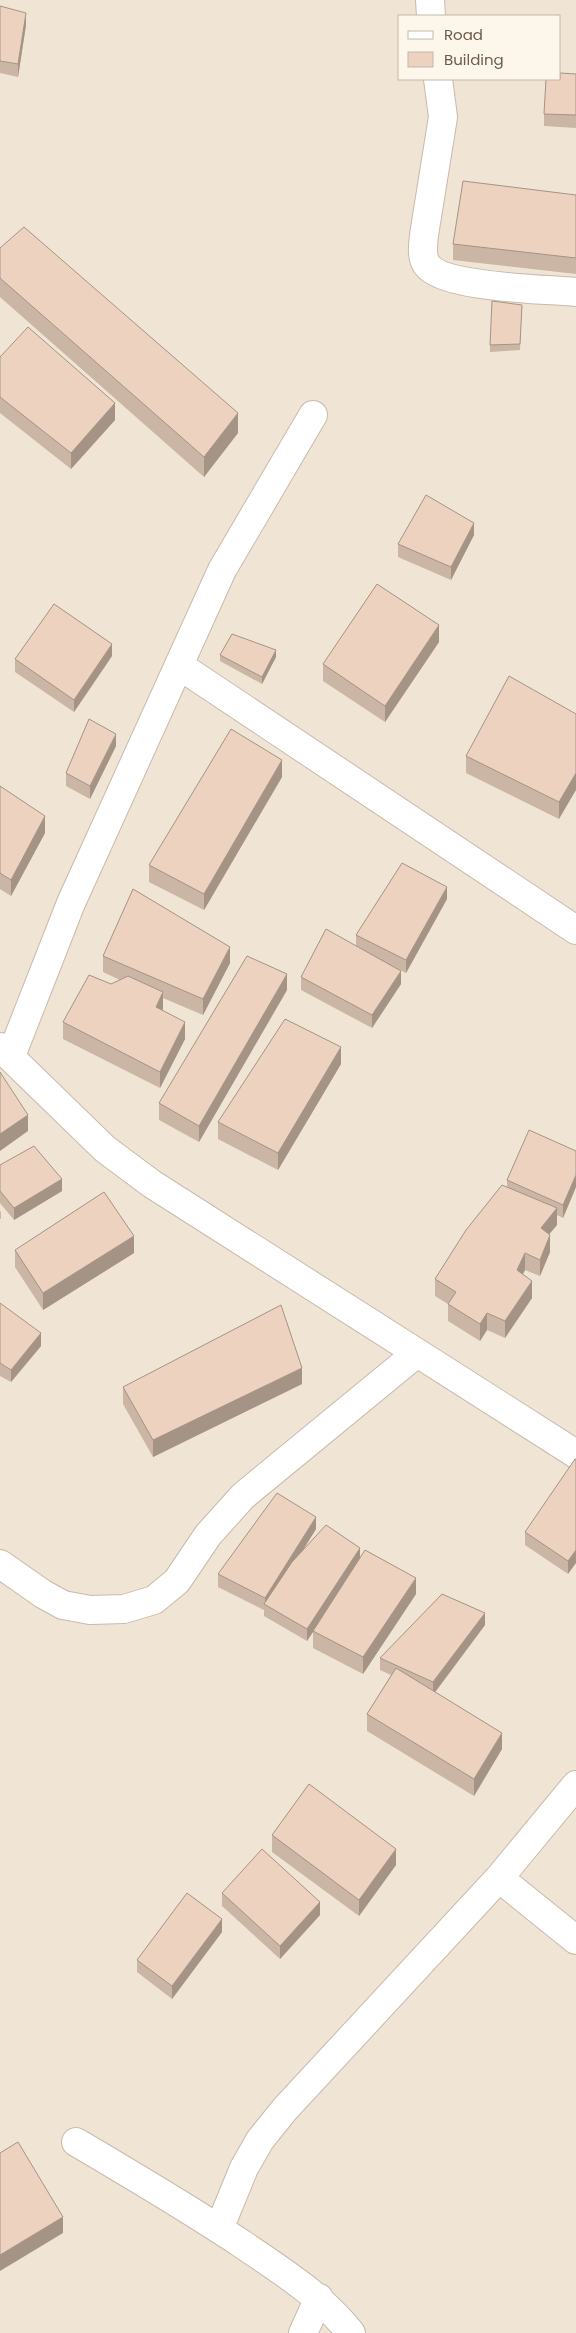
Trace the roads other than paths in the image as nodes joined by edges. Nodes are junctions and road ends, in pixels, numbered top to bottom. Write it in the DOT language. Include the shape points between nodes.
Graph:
graph roads {
  1 [pos="430,0"];
  2 [pos="432,15"];
  3 [pos="438,80"];
  4 [pos="576,292"];
  5 [pos="313,415"];
  6 [pos="180,666"];
  7 [pos="576,930"];
  8 [pos="5,1052"];
  9 [pos="417,1353"];
  10 [pos="576,1454"];
  11 [pos="0,1564"];
  12 [pos="576,1785"];
  13 [pos="499,1878"];
  14 [pos="576,1940"];
  15 [pos="76,2142"];
  16 [pos="219,2229"];
  17 [pos="319,2298"];
  18 [pos="303,2333"];
  19 [pos="351,2333"];
  1 -- 2 [label="street"];
  3 -- 4 [label="street" via="443,117 424,235 426,265 436,274 459,282"];
  5 -- 6 [label="street" via="222,570"];
  6 -- 7 [label="street"];
  6 -- 8 [label="street"];
  8 -- 9 [label="street" via="104,1148 152,1184"];
  9 -- 10 [label="street"];
  9 -- 11 [label="street" via="243,1496 208,1535 177,1581 154,1600 124,1608 90,1610 63,1605"];
  12 -- 13 [label="street"];
  13 -- 14 [label="street"];
  13 -- 16 [label="street" via="260,2140 244,2168"];
  15 -- 16 [label="street"];
  16 -- 17 [label="street"];
  17 -- 18 [label="street"];
  17 -- 19 [label="street"];
}
